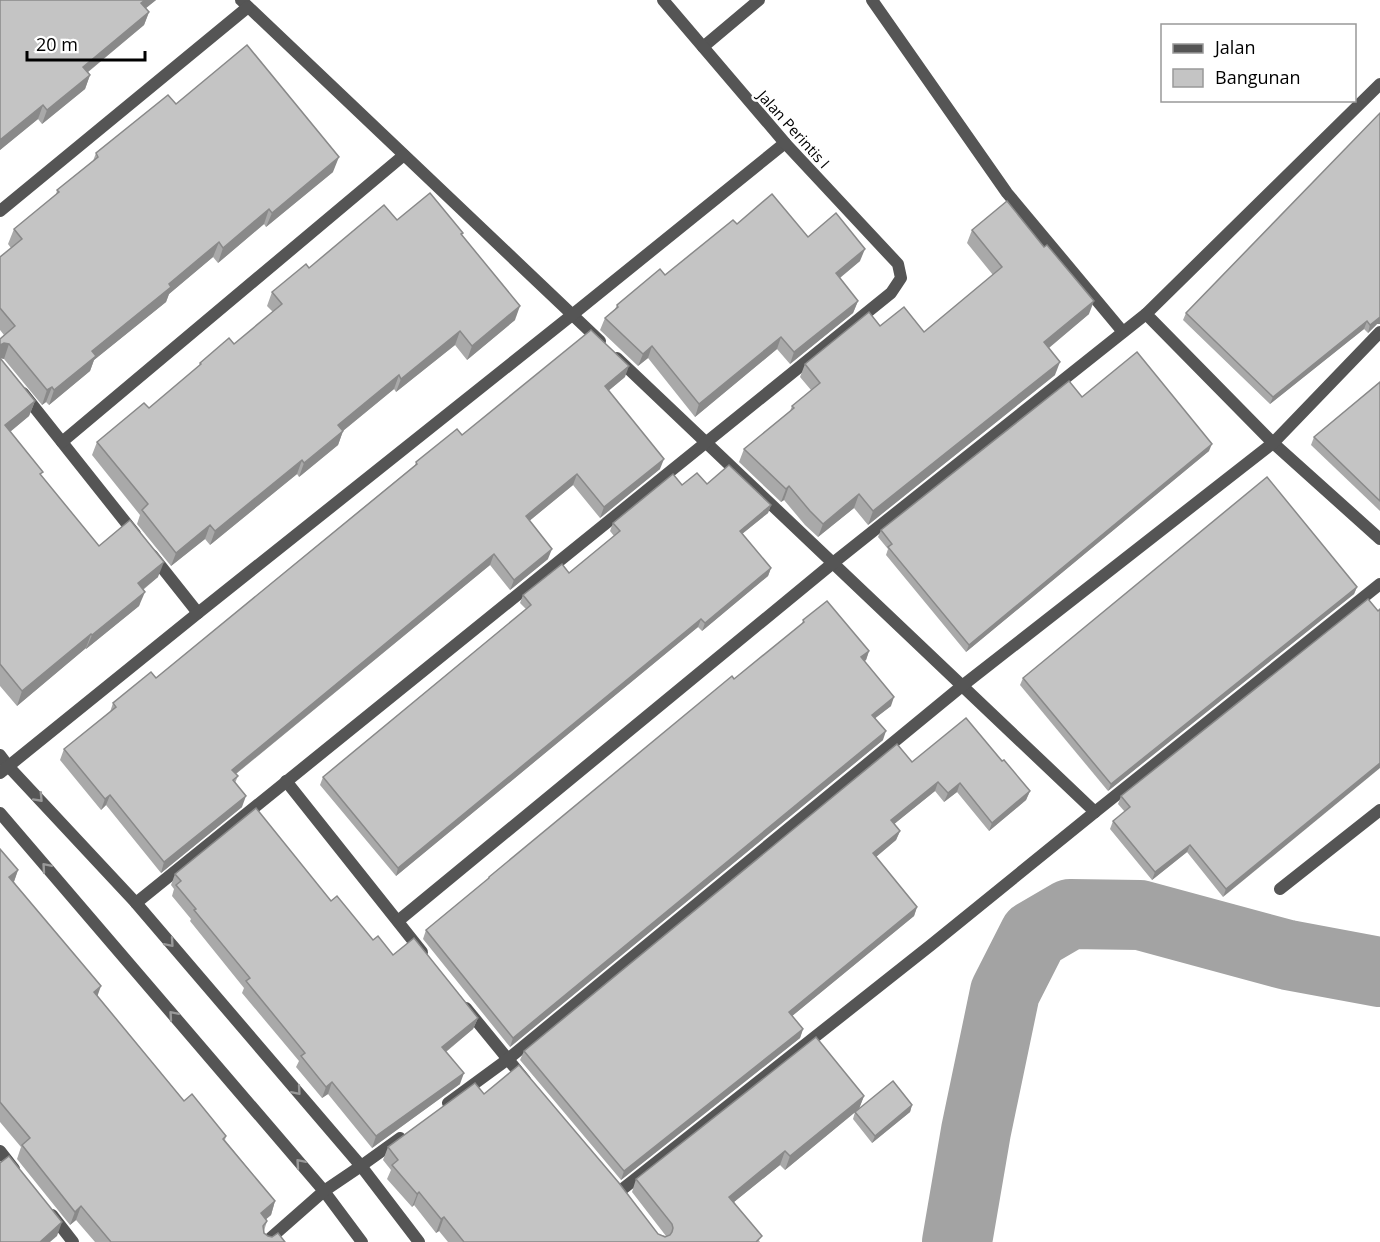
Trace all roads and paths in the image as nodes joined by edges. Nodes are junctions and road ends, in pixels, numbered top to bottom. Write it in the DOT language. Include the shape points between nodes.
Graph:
graph roads {
  1 [pos="663,0"];
  2 [pos="759,0"];
  3 [pos="873,0"];
  4 [pos="244,3"];
  5 [pos="703,47"];
  6 [pos="1380,84"];
  7 [pos="785,143"];
  8 [pos="404,155"];
  9 [pos="0,211"];
  10 [pos="1146,314"];
  11 [pos="572,315"];
  12 [pos="1380,332"];
  13 [pos="1124,333"];
  14 [pos="14,382"];
  15 [pos="62,442"];
  16 [pos="705,442"];
  17 [pos="1273,443"];
  18 [pos="1380,539"];
  19 [pos="833,563"];
  20 [pos="1380,584"];
  21 [pos="198,613"];
  22 [pos="962,686"];
  23 [pos="0,755"];
  24 [pos="5,770"];
  25 [pos="286,781"];
  26 [pos="1380,810"];
  27 [pos="1095,812"];
  28 [pos="0,813"];
  29 [pos="1280,889"];
  30 [pos="136,903"];
  31 [pos="398,921"];
  32 [pos="427,958"];
  33 [pos="456,995"];
  34 [pos="508,1059"];
  35 [pos="530,1086"];
  36 [pos="435,1113"];
  37 [pos="407,1133"];
  38 [pos="0,1151"];
  39 [pos="361,1166"];
  40 [pos="22,1179"];
  41 [pos="619,1190"];
  42 [pos="324,1191"];
  43 [pos="44,1206"];
  44 [pos="73,1242"];
  45 [pos="266,1242"];
  46 [pos="362,1242"];
  47 [pos="419,1242"];
  1 -- 5 [label="street, Jalan Perintis I"];
  2 -- 5 [label="street"];
  3 -- 13 [label="street" via="1007,193"];
  4 -- 8 [label="street"];
  4 -- 9 [label="street"];
  5 -- 7 [label="street, Jalan Perintis I"];
  6 -- 10 [label="street"];
  7 -- 11 [label="street"];
  7 -- 16 [label="street, Jalan Perintis I" via="898,264 901,278 891,293"];
  8 -- 11 [label="street"];
  8 -- 15 [label="street"];
  10 -- 13 [label="street"];
  10 -- 17 [label="street"];
  11 -- 16 [label="street"];
  11 -- 21 [label="street"];
  12 -- 17 [label="street"];
  13 -- 19 [label="street"];
  14 -- 15 [label="street"];
  15 -- 21 [label="street"];
  16 -- 19 [label="street"];
  16 -- 25 [label="street"];
  17 -- 18 [label="street"];
  17 -- 22 [label="street"];
  19 -- 22 [label="street"];
  19 -- 31 [label="street"];
  20 -- 27 [label="street"];
  21 -- 24 [label="street"];
  22 -- 27 [label="street"];
  22 -- 34 [label="street"];
  23 -- 24 [label="street"];
  24 -- 30 [label="street, one-way"];
  25 -- 30 [label="street"];
  25 -- 31 [label="street"];
  26 -- 29 [label="street"];
  27 -- 41 [label="street"];
  42 -- 28 [label="street, one-way"];
  30 -- 39 [label="street, one-way"];
  31 -- 32 [label="street"];
  33 -- 34 [label="street"];
  34 -- 35 [label="street"];
  34 -- 36 [label="street"];
  37 -- 39 [label="street"];
  38 -- 40 [label="street"];
  39 -- 42 [label="street"];
  39 -- 47 [label="street"];
  42 -- 45 [label="street"];
  42 -- 46 [label="street"];
  43 -- 44 [label="street"];
}
